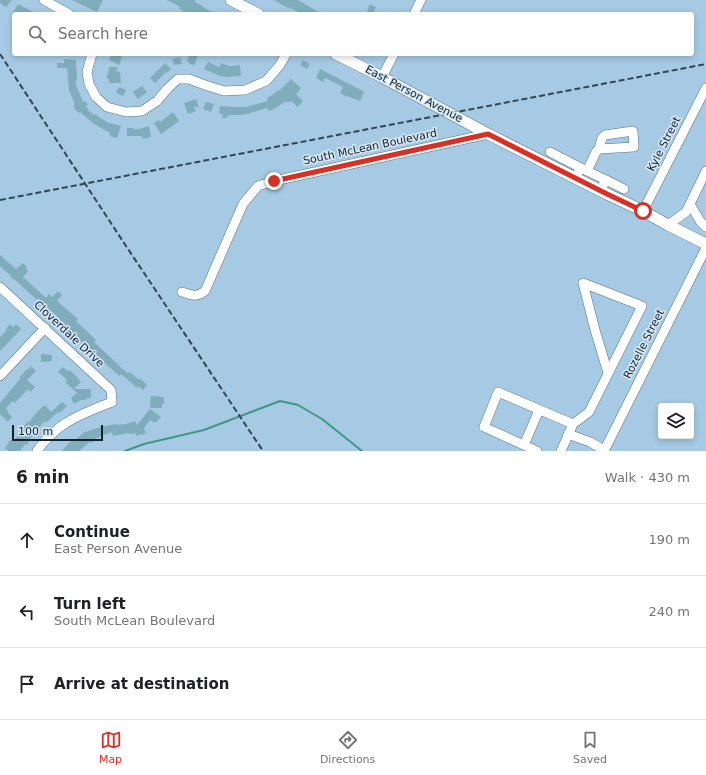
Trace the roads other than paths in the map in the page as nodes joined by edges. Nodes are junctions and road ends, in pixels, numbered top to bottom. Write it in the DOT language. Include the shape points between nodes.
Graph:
graph roads {
  1 [pos="44,0"];
  2 [pos="231,0"];
  3 [pos="421,0"];
  4 [pos="65,12"];
  5 [pos="254,12"];
  6 [pos="415,12"];
  7 [pos="91,56"];
  8 [pos="285,56"];
  9 [pos="340,56"];
  10 [pos="393,56"];
  11 [pos="382,77"];
  12 [pos="706,88"];
  13 [pos="488,134"];
  14 [pos="599,149"];
  15 [pos="550,152"];
  16 [pos="584,169"];
  17 [pos="706,171"];
  18 [pos="575,178"];
  19 [pos="606,180"];
  20 [pos="624,189"];
  21 [pos="600,190"];
  22 [pos="690,204"];
  23 [pos="643,211"];
  24 [pos="668,225"];
  25 [pos="706,227"];
  26 [pos="706,244"];
  27 [pos="706,248"];
  28 [pos="0,287"];
  29 [pos="182,292"];
  30 [pos="45,328"];
  31 [pos="608,373"];
  32 [pos="0,376"];
  33 [pos="539,410"];
  34 [pos="573,424"];
  35 [pos="568,434"];
  36 [pos="524,445"];
  37 [pos="604,450"];
  38 [pos="37,451"];
  39 [pos="537,451"];
  40 [pos="562,451"];
  1 -- 4 [label="street"];
  2 -- 5 [label="main road"];
  3 -- 6 [label="street"];
  7 -- 8 [label="street" via="87,72 89,84 96,98 107,107 126,112 142,111 157,101 178,79 189,79 224,91 245,90 266,81"];
  9 -- 11 [label="main road, East Person Avenue"];
  10 -- 11 [label="street"];
  11 -- 13 [label="main road, East Person Avenue"];
  12 -- 23 [label="street, Kyle Street"];
  13 -- 18 [label="main road, East Person Avenue"];
  13 -- 29 [label="street, South McLean Boulevard" via="258,186 243,204 204,291 193,296"];
  14 -- 16 [label="street"];
  15 -- 16 [label="street"];
  16 -- 18 [label="street"];
  16 -- 19 [label="street"];
  17 -- 22 [label="street"];
  18 -- 21 [label="main road, East Person Avenue"];
  19 -- 20 [label="street"];
  19 -- 21 [label="street"];
  21 -- 23 [label="main road, East Person Avenue"];
  22 -- 24 [label="street" via="686,212"];
  22 -- 25 [label="street"];
  23 -- 24 [label="main road, East Person Avenue"];
  24 -- 26 [label="main road, East Person Avenue"];
  27 -- 37 [label="street, Rozelle Street"];
  28 -- 30 [label="street, Cloverdale Drive"];
  30 -- 32 [label="street"];
  30 -- 38 [label="street, Cloverdale Drive" via="111,390 112,402 66,423"];
  31 -- 31 [label="street" via="642,306 583,283 595,330"];
  31 -- 34 [label="street" via="589,412"];
  33 -- 34 [label="street"];
  33 -- 36 [label="street"];
  33 -- 36 [label="street" via="498,392 484,427"];
  34 -- 35 [label="street"];
  35 -- 37 [label="street"];
  35 -- 40 [label="street"];
  36 -- 39 [label="street"];
}
